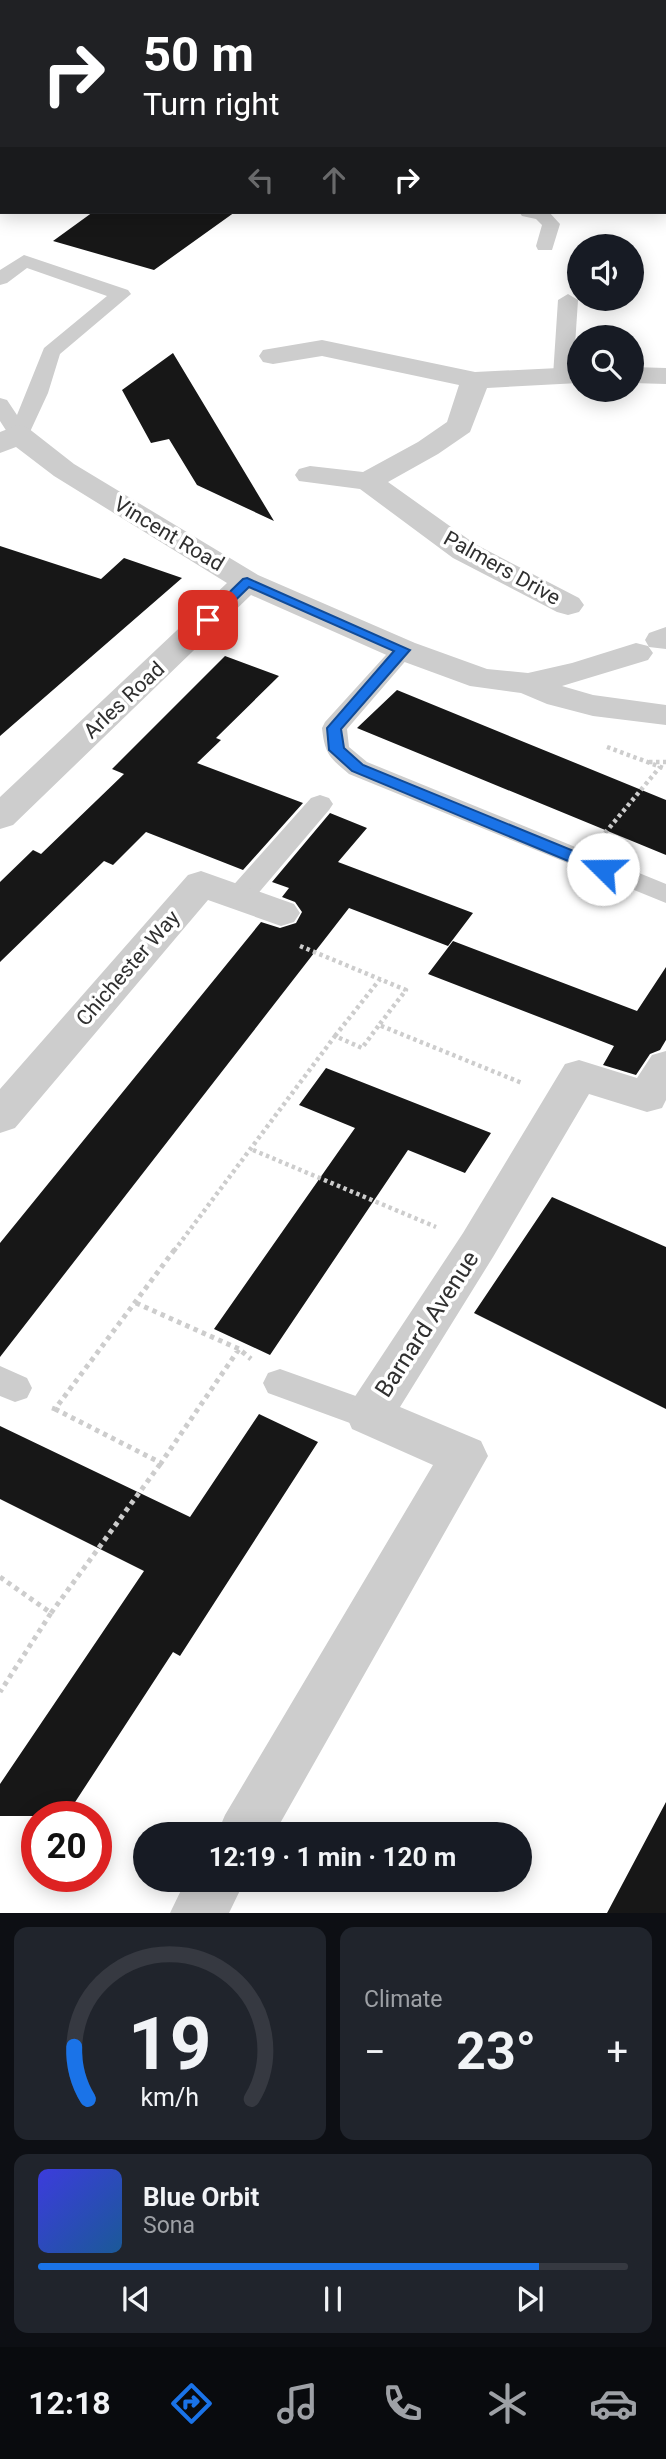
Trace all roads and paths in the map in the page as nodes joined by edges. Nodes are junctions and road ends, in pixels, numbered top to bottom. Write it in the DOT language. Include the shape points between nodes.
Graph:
graph roads {
  1 [pos="536,214"];
  2 [pos="545,246"];
  3 [pos="0,279"];
  4 [pos="273,356"];
  5 [pos="567,375"];
  6 [pos="644,375"];
  7 [pos="666,376"];
  8 [pos="475,380"];
  9 [pos="0,404"];
  10 [pos="6,436"];
  11 [pos="310,475"];
  12 [pos="368,481"];
  13 [pos="247,582"];
  14 [pos="568,605"];
  15 [pos="657,642"];
  16 [pos="403,650"];
  17 [pos="528,682"];
  18 [pos="664,716"];
  19 [pos="646,762"];
  20 [pos="666,762"];
  21 [pos="660,767"];
  22 [pos="320,804"];
  23 [pos="0,817"];
  24 [pos="582,861"];
  25 [pos="666,894"];
  26 [pos="239,897"];
  27 [pos="281,913"];
  28 [pos="380,979"];
  29 [pos="379,1025"];
  30 [pos="335,1036"];
  31 [pos="666,1066"];
  32 [pos="564,1100"];
  33 [pos="0,1117"];
  34 [pos="253,1150"];
  35 [pos="478,1245"];
  36 [pos="136,1303"];
  37 [pos="239,1349"];
  38 [pos="279,1383"];
  39 [pos="8,1384"];
  40 [pos="55,1409"];
  41 [pos="369,1415"];
  42 [pos="162,1463"];
  43 [pos="0,1577"];
  44 [pos="51,1613"];
  45 [pos="0,1692"];
  46 [pos="251,1822"];
  47 [pos="210,1892"];
  48 [pos="198,1913"];
  1 -- 2 [label="lane" via="551,224"];
  3 -- 10 [label="lane" via="24,261 121,294 51,352 38,393"];
  4 -- 8 [label="street" via="323,340"];
  5 -- 8 [label="street"];
  6 -- 7 [label="street"];
  8 -- 12 [label="street" via="460,426"];
  9 -- 10 [label="lane"];
  10 -- 13 [label="street, Vincent Road"];
  11 -- 12 [label="street"];
  12 -- 14 [label="street, Palmers Drive" via="464,551"];
  13 -- 16 [label="street, Vincent Road"];
  13 -- 23 [label="street, Arles Road"];
  15 -- 17 [label="street, Vincent Road" via="580,672"];
  15 -- 18 [label="street, Vincent Road" via="628,665 626,679 644,705"];
  16 -- 17 [label="street, Vincent Road" via="482,679"];
  16 -- 24 [label="lane" via="334,728 337,750 358,768"];
  17 -- 18 [label="street, Vincent Road" via="544,692 598,706"];
  19 -- 20 [label="path"];
  21 -- 24 [label="path"];
  22 -- 26 [label="lane"];
  24 -- 25 [label="lane"];
  26 -- 27 [label="street, Chichester Way"];
  26 -- 33 [label="street, Chichester Way" via="201,884"];
  27 -- 28 [label="path" via="287,941"];
  28 -- 29 [label="path" via="406,990"];
  28 -- 30 [label="path"];
  29 -- 30 [label="path" via="362,1048"];
  29 -- 32 [label="path"];
  30 -- 34 [label="path"];
  31 -- 32 [label="street, Barnard Avenue" via="647,1097 579,1075"];
  32 -- 35 [label="street, Barnard Avenue"];
  34 -- 35 [label="path"];
  34 -- 36 [label="path"];
  35 -- 41 [label="street, Barnard Avenue"];
  36 -- 37 [label="path"];
  36 -- 40 [label="path"];
  37 -- 38 [label="path"];
  37 -- 42 [label="path"];
  38 -- 41 [label="lane"];
  39 -- 40 [label="path"];
  40 -- 42 [label="path"];
  41 -- 46 [label="street, Barnard Avenue" via="464,1456"];
  42 -- 44 [label="path"];
  43 -- 44 [label="path"];
  44 -- 45 [label="path"];
  47 -- 48 [label="street"];
}
